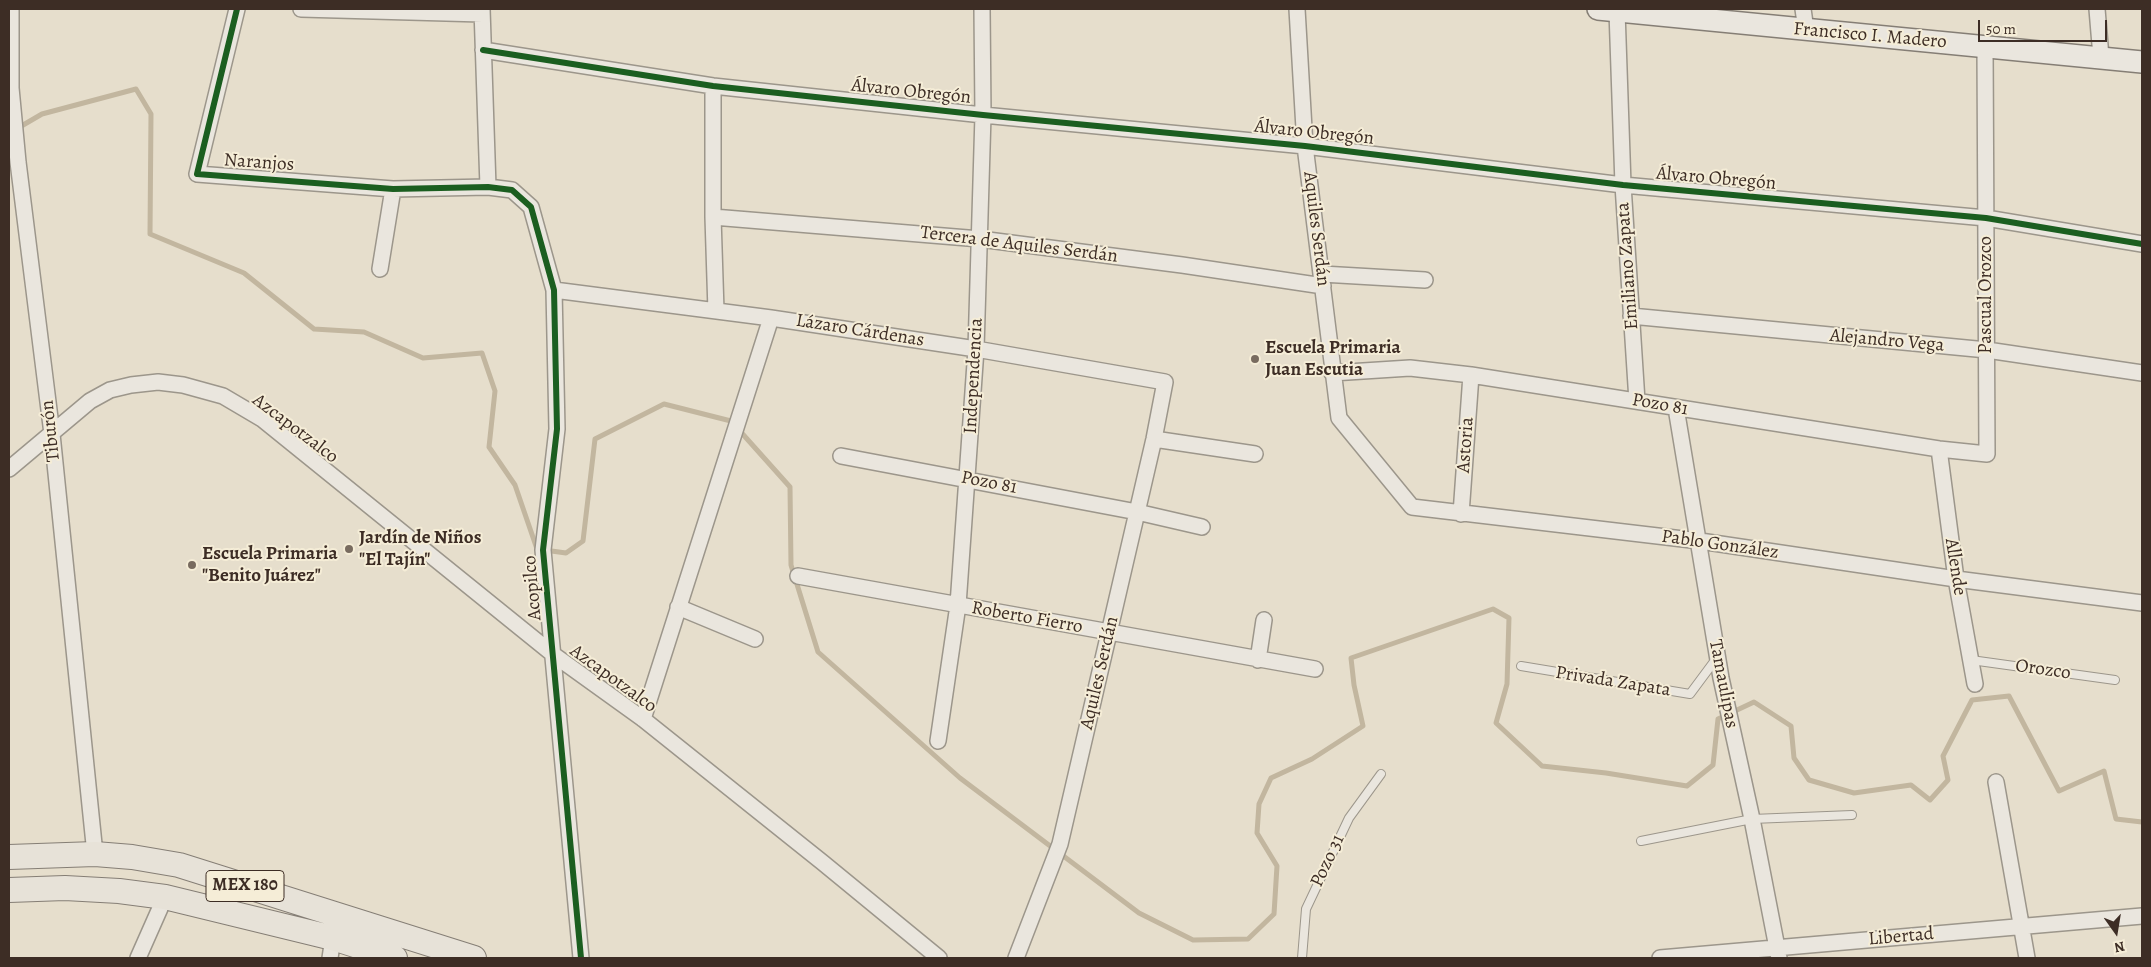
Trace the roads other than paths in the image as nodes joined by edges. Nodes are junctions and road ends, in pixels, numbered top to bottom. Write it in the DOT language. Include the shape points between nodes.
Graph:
graph roads {
  1 [pos="11,9"];
  2 [pos="237,9"];
  3 [pos="302,9"];
  4 [pos="982,9"];
  5 [pos="1297,9"];
  6 [pos="1803,9"];
  7 [pos="2097,9"];
  8 [pos="1608,10"];
  9 [pos="482,11"];
  10 [pos="1806,30"];
  11 [pos="1985,46"];
  12 [pos="483,50"];
  13 [pos="2101,57"];
  14 [pos="2142,62"];
  15 [pos="713,86"];
  16 [pos="983,115"];
  17 [pos="1305,146"];
  18 [pos="1623,185"];
  19 [pos="488,187"];
  20 [pos="392,188"];
  21 [pos="713,217"];
  22 [pos="1986,218"];
  23 [pos="980,238"];
  24 [pos="2142,244"];
  25 [pos="380,269"];
  26 [pos="1322,280"];
  27 [pos="1425,280"];
  28 [pos="554,290"];
  29 [pos="716,311"];
  30 [pos="1631,316"];
  31 [pos="771,318"];
  32 [pos="976,349"];
  33 [pos="1987,350"];
  34 [pos="1332,373"];
  35 [pos="2142,373"];
  36 [pos="1471,375"];
  37 [pos="1165,382"];
  38 [pos="1637,401"];
  39 [pos="1676,408"];
  40 [pos="1339,418"];
  41 [pos="52,434"];
  42 [pos="1154,439"];
  43 [pos="1939,449"];
  44 [pos="1254,454"];
  45 [pos="1987,454"];
  46 [pos="841,456"];
  47 [pos="9,469"];
  48 [pos="968,479"];
  49 [pos="1136,512"];
  50 [pos="1462,514"];
  51 [pos="1202,527"];
  52 [pos="1700,541"];
  53 [pos="798,576"];
  54 [pos="1956,579"];
  55 [pos="2142,603"];
  56 [pos="958,606"];
  57 [pos="678,607"];
  58 [pos="1264,620"];
  59 [pos="1110,632"];
  60 [pos="755,639"];
  61 [pos="554,655"];
  62 [pos="1717,658"];
  63 [pos="1258,660"];
  64 [pos="1972,660"];
  65 [pos="1521,666"];
  66 [pos="1315,669"];
  67 [pos="2115,680"];
  68 [pos="1974,684"];
  69 [pos="643,719"];
  70 [pos="938,741"];
  71 [pos="1381,774"];
  72 [pos="1996,782"];
  73 [pos="1852,815"];
  74 [pos="1752,819"];
  75 [pos="1641,840"];
  76 [pos="95,854"];
  77 [pos="9,856"];
  78 [pos="9,890"];
  79 [pos="165,897"];
  80 [pos="2142,916"];
  81 [pos="2022,927"];
  82 [pos="332,948"];
  83 [pos="1778,952"];
  84 [pos="138,958"];
  85 [pos="395,958"];
  86 [pos="474,958"];
  87 [pos="582,958"];
  88 [pos="939,958"];
  89 [pos="1016,958"];
  90 [pos="1302,958"];
  91 [pos="1660,958"];
  92 [pos="2027,958"];
  1 -- 41 [label="street, Tiburón" via="11,88 18,162"];
  2 -- 20 [label="street, Naranjos" via="197,174"];
  3 -- 9 [label="street"];
  4 -- 16 [label="street, Independencia"];
  5 -- 17 [label="street, Aquiles Serdán"];
  6 -- 10 [label="street"];
  7 -- 13 [label="street"];
  8 -- 10 [label="street, Francisco I. Madero"];
  8 -- 18 [label="street, Emiliano Zapata"];
  9 -- 12 [label="street"];
  10 -- 11 [label="street, Francisco I. Madero"];
  11 -- 13 [label="street, Francisco I. Madero"];
  11 -- 22 [label="street, Pascual Orozco"];
  12 -- 15 [label="street, Álvaro Obregón"];
  12 -- 19 [label="street"];
  13 -- 14 [label="street, Francisco I. Madero"];
  15 -- 16 [label="street, Álvaro Obregón"];
  15 -- 21 [label="street"];
  16 -- 17 [label="street, Álvaro Obregón"];
  16 -- 23 [label="street, Independencia"];
  17 -- 18 [label="street, Álvaro Obregón"];
  17 -- 26 [label="street, Aquiles Serdán"];
  18 -- 22 [label="street, Álvaro Obregón"];
  18 -- 30 [label="street, Emiliano Zapata"];
  19 -- 20 [label="street, Naranjos"];
  19 -- 28 [label="street, Acopilco" via="512,190 530,207"];
  20 -- 25 [label="street"];
  21 -- 23 [label="street, Tercera de Aquiles Serdán"];
  21 -- 29 [label="street"];
  22 -- 24 [label="street, Álvaro Obregón"];
  22 -- 33 [label="street, Pascual Orozco"];
  23 -- 26 [label="street, Tercera de Aquiles Serdán"];
  23 -- 32 [label="street, Independencia"];
  26 -- 27 [label="street, Tercera de Aquiles Serdán"];
  26 -- 34 [label="street, Aquiles Serdán"];
  28 -- 29 [label="street, Lázaro Cárdenas"];
  28 -- 61 [label="street, Acopilco" via="557,429 543,550"];
  29 -- 31 [label="street, Lázaro Cárdenas"];
  30 -- 33 [label="street, Alejandro Vega"];
  30 -- 38 [label="street, Emiliano Zapata"];
  31 -- 32 [label="street, Lázaro Cárdenas"];
  31 -- 57 [label="street, Azcapotzalco"];
  32 -- 37 [label="street, Lázaro Cárdenas"];
  32 -- 48 [label="street, Independencia"];
  33 -- 35 [label="street, Alejandro Vega"];
  33 -- 45 [label="street, Pascual Orozco"];
  34 -- 36 [label="street, Pozo 81" via="1410,368"];
  34 -- 40 [label="street, Aquiles Serdán"];
  36 -- 38 [label="street, Pozo 81"];
  36 -- 50 [label="street, Astoria"];
  37 -- 42 [label="street, Aquiles Serdán"];
  38 -- 39 [label="street, Pozo 81"];
  39 -- 43 [label="street, Pozo 81"];
  39 -- 52 [label="street, Tamaulipas"];
  40 -- 50 [label="street, Pablo González" via="1412,507"];
  41 -- 47 [label="street, Azcapotzalco"];
  41 -- 61 [label="street, Azcapotzalco" via="90,401 110,390 131,385 158,382 223,396 262,418"];
  41 -- 76 [label="street, Tiburón"];
  42 -- 44 [label="street"];
  42 -- 49 [label="street, Aquiles Serdán"];
  43 -- 45 [label="street, Pozo 81"];
  43 -- 54 [label="street, Allende"];
  46 -- 48 [label="street, Pozo 81"];
  48 -- 49 [label="street, Pozo 81"];
  48 -- 56 [label="street, Independencia"];
  49 -- 51 [label="street, Pozo 81"];
  49 -- 59 [label="street, Aquiles Serdán"];
  50 -- 52 [label="street, Pablo González"];
  52 -- 54 [label="street, Pablo González"];
  52 -- 62 [label="street, Tamaulipas"];
  53 -- 56 [label="street, Roberto Fierro"];
  54 -- 55 [label="street, Pablo González"];
  54 -- 64 [label="street, Allende"];
  56 -- 59 [label="street, Roberto Fierro"];
  56 -- 70 [label="street, Independencia"];
  57 -- 60 [label="street"];
  57 -- 69 [label="street, Azcapotzalco"];
  58 -- 63 [label="street"];
  59 -- 63 [label="street, Roberto Fierro"];
  59 -- 89 [label="street, Aquiles Serdán" via="1060,844"];
  61 -- 69 [label="street, Azcapotzalco"];
  61 -- 87 [label="street, Acopilco"];
  62 -- 65 [label="lane, Privada Zapata" via="1690,694"];
  62 -- 74 [label="street, Tamaulipas"];
  63 -- 66 [label="street, Roberto Fierro"];
  64 -- 67 [label="lane, Orozco"];
  64 -- 68 [label="street, Allende"];
  69 -- 88 [label="street, Azcapotzalco"];
  71 -- 90 [label="lane, Pozo 31" via="1349,818 1306,909"];
  72 -- 81 [label="street"];
  73 -- 74 [label="lane"];
  74 -- 75 [label="lane"];
  74 -- 83 [label="street, Tamaulipas"];
  76 -- 77 [label="main road, MEX 180"];
  76 -- 86 [label="main road, MEX 180" via="180,865"];
  78 -- 79 [label="main road, MEX 180" via="65,888"];
  79 -- 82 [label="main road, MEX 180"];
  79 -- 84 [label="street"];
  80 -- 81 [label="street, Libertad"];
  81 -- 83 [label="street, Libertad"];
  81 -- 92 [label="street"];
  82 -- 85 [label="main road, MEX 180"];
  83 -- 91 [label="street, Libertad"];
}
